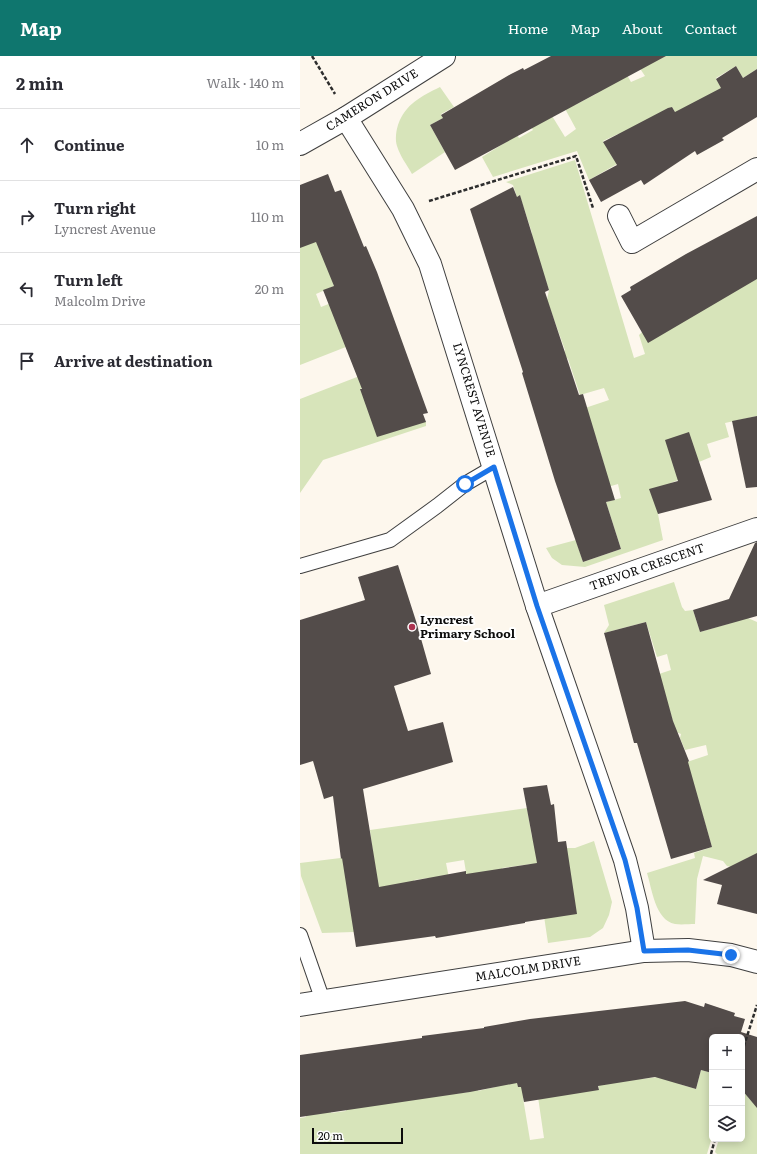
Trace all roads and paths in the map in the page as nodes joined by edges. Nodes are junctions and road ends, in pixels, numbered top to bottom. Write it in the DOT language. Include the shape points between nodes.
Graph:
graph roads {
  1 [pos="312,56"];
  2 [pos="444,56"];
  3 [pos="337,98"];
  4 [pos="346,118"];
  5 [pos="300,144"];
  6 [pos="757,169"];
  7 [pos="427,201"];
  8 [pos="594,210"];
  9 [pos="619,216"];
  10 [pos="494,467"];
  11 [pos="757,529"];
  12 [pos="300,566"];
  13 [pos="537,606"];
  14 [pos="300,934"];
  15 [pos="644,951"];
  16 [pos="757,962"];
  17 [pos="322,1001"];
  18 [pos="300,1005"];
  19 [pos="757,1006"];
  20 [pos="745,1043"];
  21 [pos="714,1142"];
  22 [pos="712,1154"];
  1 -- 3 [label="path"];
  2 -- 4 [label="street, CAMERON DRIVE"];
  4 -- 5 [label="street, CAMERON DRIVE"];
  4 -- 10 [label="street, LYNCREST AVENUE" via="403,209 430,264"];
  6 -- 9 [label="street" via="632,242"];
  7 -- 8 [label="path" via="576,156"];
  10 -- 12 [label="lane" via="465,484 390,540"];
  10 -- 13 [label="street, LYNCREST AVENUE"];
  11 -- 13 [label="street, TREVOR CRESCENT"];
  13 -- 15 [label="street, LYNCREST AVENUE" via="625,860"];
  14 -- 17 [label="lane"];
  15 -- 16 [label="street, MALCOLM DRIVE" via="688,950 731,955"];
  15 -- 17 [label="street, MALCOLM DRIVE"];
  17 -- 18 [label="street, MALCOLM DRIVE"];
  19 -- 20 [label="path"];
  21 -- 22 [label="path"];
}
